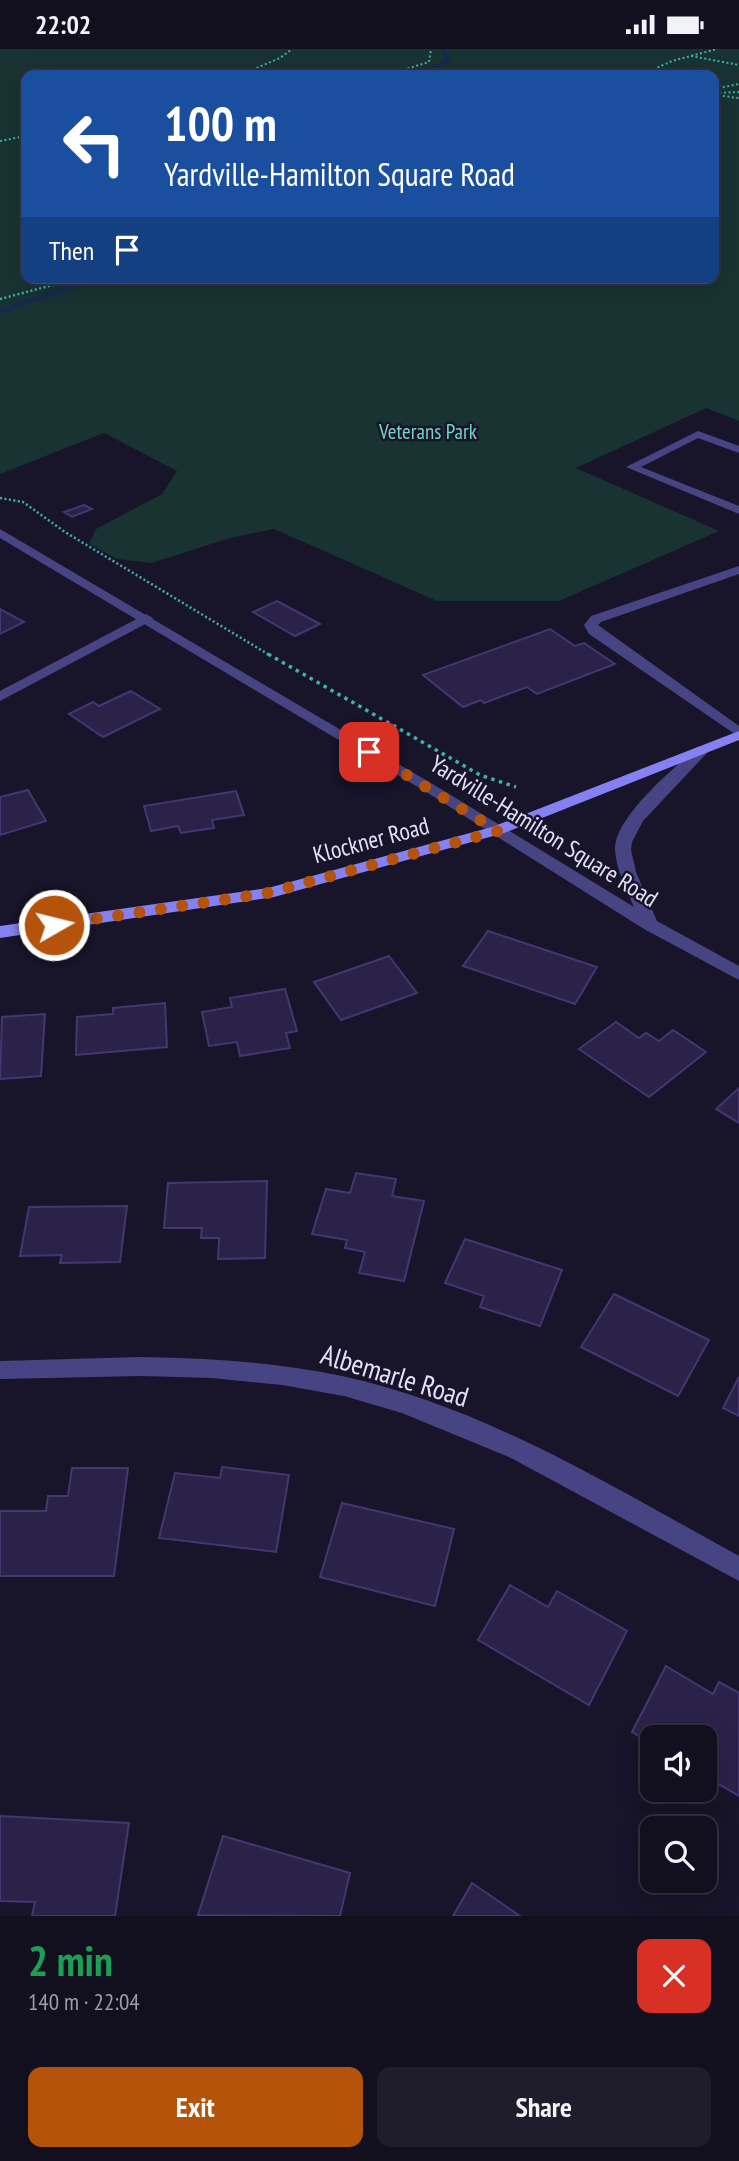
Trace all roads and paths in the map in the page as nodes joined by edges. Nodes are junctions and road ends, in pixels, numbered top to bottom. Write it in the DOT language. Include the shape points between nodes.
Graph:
graph roads {
  1 [pos="292,49"];
  2 [pos="431,49"];
  3 [pos="717,49"];
  4 [pos="690,56"];
  5 [pos="739,65"];
  6 [pos="252,70"];
  7 [pos="403,70"];
  8 [pos="654,70"];
  9 [pos="739,85"];
  10 [pos="719,91"];
  11 [pos="719,92"];
  12 [pos="739,92"];
  13 [pos="719,93"];
  14 [pos="739,98"];
  15 [pos="21,136"];
  16 [pos="0,141"];
  17 [pos="55,284"];
  18 [pos="0,299"];
  19 [pos="739,450"];
  20 [pos="0,498"];
  21 [pos="739,510"];
  22 [pos="0,533"];
  23 [pos="739,570"];
  24 [pos="146,618"];
  25 [pos="0,697"];
  26 [pos="739,734"];
  27 [pos="702,750"];
  28 [pos="516,787"];
  29 [pos="498,831"];
  30 [pos="650,925"];
  31 [pos="0,932"];
  32 [pos="739,974"];
  33 [pos="0,1370"];
  34 [pos="739,1569"];
  1 -- 6 [label="path"];
  2 -- 7 [label="path" via="429,62"];
  3 -- 4 [label="path"];
  4 -- 5 [label="path"];
  4 -- 8 [label="path"];
  9 -- 10 [label="path"];
  11 -- 12 [label="path"];
  13 -- 14 [label="path"];
  15 -- 16 [label="path"];
  17 -- 18 [label="path"];
  19 -- 21 [label="street" via="698,434 632,467"];
  20 -- 28 [label="path" via="23,502 282,663 480,775"];
  22 -- 24 [label="street, Yardville-Hamilton Square Road"];
  23 -- 26 [label="street" via="596,619 591,625"];
  24 -- 25 [label="street"];
  24 -- 29 [label="street, Yardville-Hamilton Square Road"];
  26 -- 27 [label="main road, Klockner Road"];
  27 -- 29 [label="main road, Klockner Road"];
  27 -- 30 [label="street" via="647,805 624,842 626,866"];
  29 -- 30 [label="street, Yardville-Hamilton Square Road"];
  29 -- 31 [label="main road, Klockner Road" via="268,893"];
  30 -- 32 [label="street, Yardville-Hamilton Square Road"];
  33 -- 34 [label="street, Albemarle Road" via="189,1367 283,1375 364,1391 443,1416 522,1451"];
}
